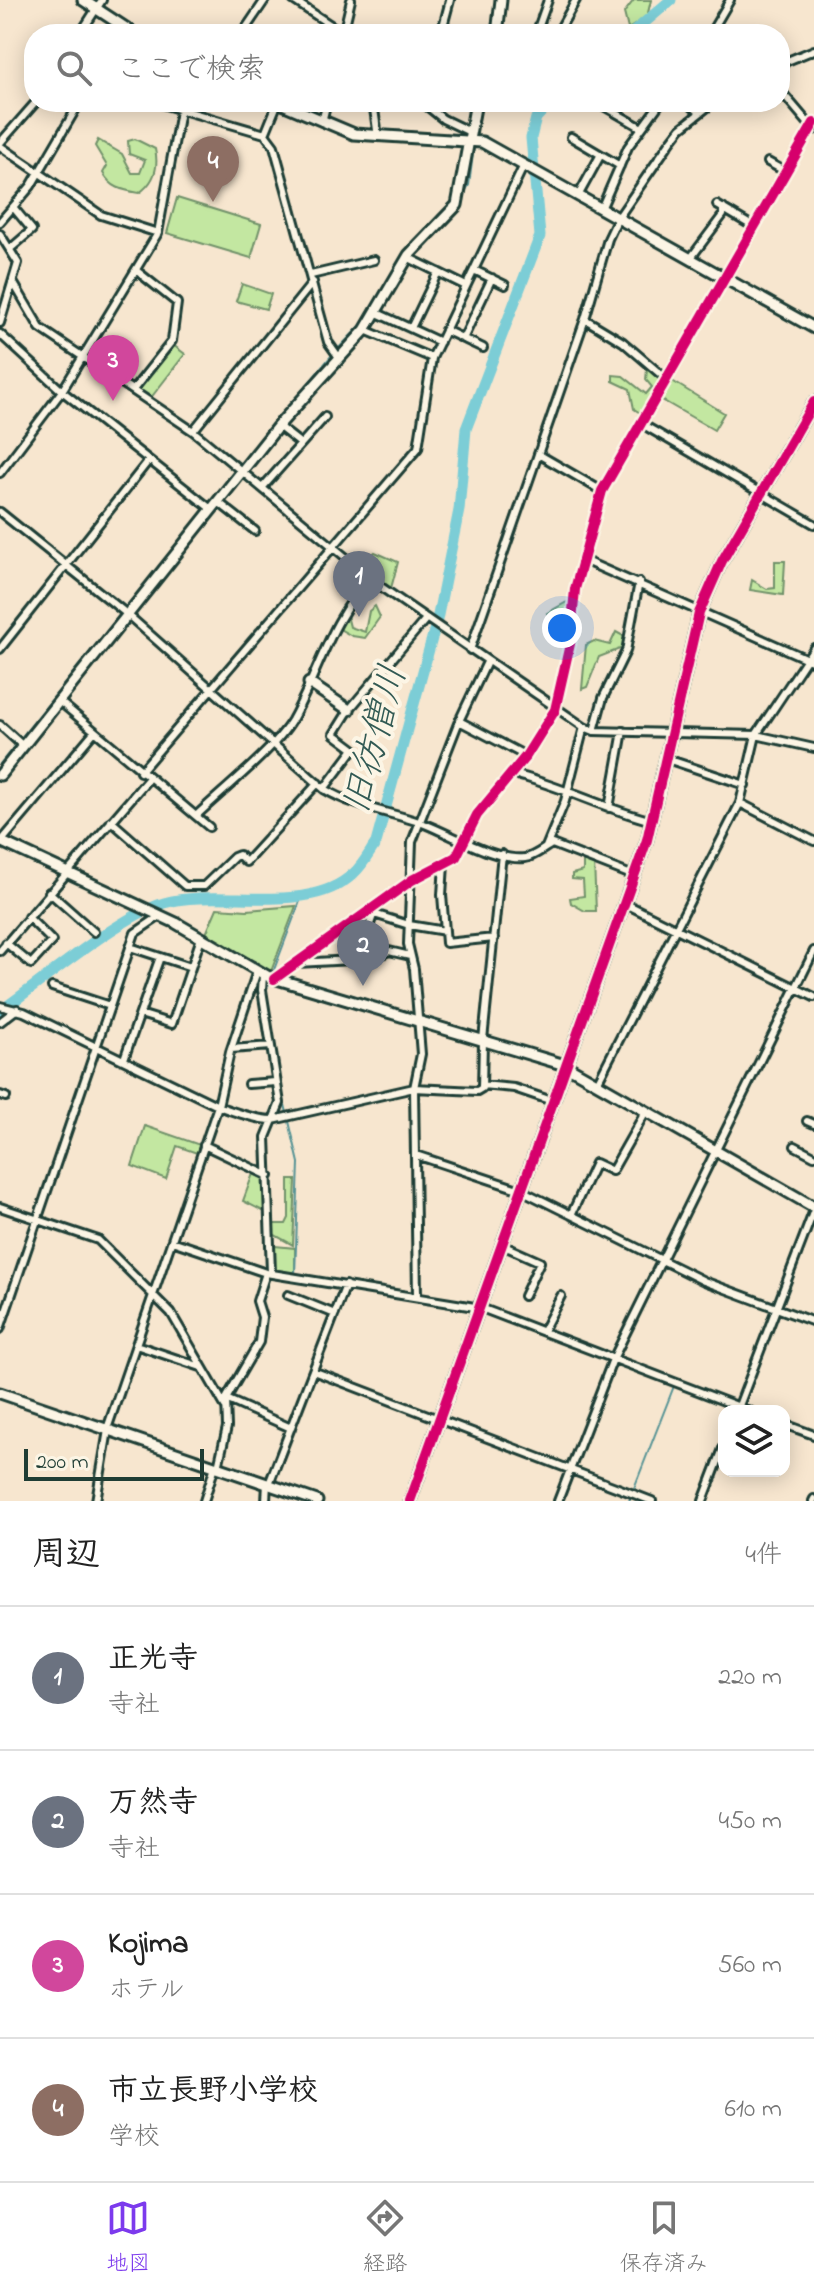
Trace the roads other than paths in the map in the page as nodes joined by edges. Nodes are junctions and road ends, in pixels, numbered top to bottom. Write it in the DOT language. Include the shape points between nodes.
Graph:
graph roads {
  1 [pos="83,0"];
  2 [pos="265,0"];
  3 [pos="293,0"];
  4 [pos="351,0"];
  5 [pos="450,0"];
  6 [pos="501,0"];
  7 [pos="548,0"];
  8 [pos="576,0"];
  9 [pos="730,0"];
  10 [pos="99,4"];
  11 [pos="86,24"];
  12 [pos="120,24"];
  13 [pos="249,24"];
  14 [pos="328,24"];
  15 [pos="345,24"];
  16 [pos="444,24"];
  17 [pos="498,24"];
  18 [pos="540,24"];
  19 [pos="563,24"];
  20 [pos="716,24"];
  21 [pos="814,50"];
  22 [pos="790,60"];
  23 [pos="790,101"];
  24 [pos="28,112"];
  25 [pos="74,112"];
  26 [pos="180,112"];
  27 [pos="184,112"];
  28 [pos="274,112"];
  29 [pos="299,112"];
  30 [pos="325,112"];
  31 [pos="374,112"];
  32 [pos="432,112"];
  33 [pos="474,112"];
  34 [pos="614,112"];
  35 [pos="654,112"];
  36 [pos="700,112"];
  37 [pos="322,123"];
  38 [pos="813,127"];
  39 [pos="642,128"];
  40 [pos="265,134"];
  41 [pos="470,136"];
  42 [pos="378,137"];
  43 [pos="571,137"];
  44 [pos="0,145"];
  45 [pos="600,156"];
  46 [pos="768,162"];
  47 [pos="524,165"];
  48 [pos="620,166"];
  49 [pos="40,171"];
  50 [pos="786,172"];
  51 [pos="578,196"];
  52 [pos="13,207"];
  53 [pos="601,209"];
  54 [pos="618,218"];
  55 [pos="0,222"];
  56 [pos="754,227"];
  57 [pos="158,233"];
  58 [pos="0,234"];
  59 [pos="9,247"];
  60 [pos="0,253"];
  61 [pos="407,257"];
  62 [pos="690,259"];
  63 [pos="374,260"];
  64 [pos="474,270"];
  65 [pos="137,271"];
  66 [pos="438,272"];
  67 [pos="312,278"];
  68 [pos="492,278"];
  69 [pos="724,279"];
  70 [pos="13,282"];
  71 [pos="505,285"];
  72 [pos="466,286"];
  73 [pos="375,312"];
  74 [pos="1,318"];
  75 [pos="585,319"];
  76 [pos="411,328"];
  77 [pos="814,328"];
  78 [pos="365,330"];
  79 [pos="445,330"];
  80 [pos="0,334"];
  81 [pos="463,339"];
  82 [pos="440,342"];
  83 [pos="483,348"];
  84 [pos="82,356"];
  85 [pos="338,356"];
  86 [pos="432,358"];
  87 [pos="665,378"];
  88 [pos="133,390"];
  89 [pos="62,391"];
  90 [pos="814,402"];
  91 [pos="325,417"];
  92 [pos="640,423"];
  93 [pos="278,426"];
  94 [pos="193,431"];
  95 [pos="301,444"];
  96 [pos="538,454"];
  97 [pos="149,460"];
  98 [pos="242,470"];
  99 [pos="0,473"];
  100 [pos="263,487"];
  101 [pos="602,491"];
  102 [pos="761,494"];
  103 [pos="214,505"];
  104 [pos="0,512"];
  105 [pos="814,524"];
  106 [pos="255,531"];
  107 [pos="333,547"];
  108 [pos="583,560"];
  109 [pos="66,565"];
  110 [pos="370,580"];
  111 [pos="639,582"];
  112 [pos="699,613"];
  113 [pos="128,615"];
  114 [pos="425,620"];
  115 [pos="814,648"];
  116 [pos="0,649"];
  117 [pos="470,650"];
  118 [pos="810,661"];
  119 [pos="487,662"];
  120 [pos="309,683"];
  121 [pos="212,688"];
  122 [pos="59,701"];
  123 [pos="349,710"];
  124 [pos="555,710"];
  125 [pos="459,721"];
  126 [pos="0,725"];
  127 [pos="584,727"];
  128 [pos="594,731"];
  129 [pos="623,731"];
  130 [pos="94,732"];
  131 [pos="672,732"];
  132 [pos="756,735"];
  133 [pos="273,741"];
  134 [pos="23,746"];
  135 [pos="814,748"];
  136 [pos="526,756"];
  137 [pos="667,759"];
  138 [pos="516,771"];
  139 [pos="140,772"];
  140 [pos="0,775"];
  141 [pos="148,779"];
  142 [pos="318,783"];
  143 [pos="745,785"];
  144 [pos="324,789"];
  145 [pos="567,789"];
  146 [pos="740,803"];
  147 [pos="609,808"];
  148 [pos="196,816"];
  149 [pos="111,821"];
  150 [pos="653,821"];
  151 [pos="419,822"];
  152 [pos="209,827"];
  153 [pos="814,841"];
  154 [pos="0,842"];
  155 [pos="464,843"];
  156 [pos="546,847"];
  157 [pos="502,854"];
  158 [pos="444,864"];
  159 [pos="64,874"];
  160 [pos="634,876"];
  161 [pos="412,880"];
  162 [pos="49,892"];
  163 [pos="624,903"];
  164 [pos="374,910"];
  165 [pos="160,916"];
  166 [pos="28,917"];
  167 [pos="409,925"];
  168 [pos="676,928"];
  169 [pos="445,931"];
  170 [pos="94,932"];
  171 [pos="201,938"];
  172 [pos="494,938"];
  173 [pos="6,943"];
  174 [pos="130,947"];
  175 [pos="0,951"];
  176 [pos="814,951"];
  177 [pos="410,956"];
  178 [pos="160,957"];
  179 [pos="359,958"];
  180 [pos="297,963"];
  181 [pos="191,967"];
  182 [pos="267,976"];
  183 [pos="52,987"];
  184 [pos="796,988"];
  185 [pos="814,997"];
  186 [pos="0,1006"];
  187 [pos="110,1006"];
  188 [pos="17,1009"];
  189 [pos="140,1014"];
  190 [pos="419,1020"];
  191 [pos="0,1022"];
  192 [pos="483,1040"];
  193 [pos="97,1046"];
  194 [pos="271,1046"];
  195 [pos="231,1049"];
  196 [pos="124,1059"];
  197 [pos="565,1065"];
  198 [pos="276,1082"];
  199 [pos="597,1083"];
  200 [pos="248,1084"];
  201 [pos="482,1085"];
  202 [pos="414,1088"];
  203 [pos="552,1101"];
  204 [pos="218,1106"];
  205 [pos="646,1111"];
  206 [pos="273,1120"];
  207 [pos="204,1145"];
  208 [pos="795,1146"];
  209 [pos="716,1149"];
  210 [pos="416,1155"];
  211 [pos="814,1156"];
  212 [pos="269,1176"];
  213 [pos="521,1190"];
  214 [pos="0,1207"];
  215 [pos="814,1208"];
  216 [pos="571,1215"];
  217 [pos="37,1220"];
  218 [pos="172,1241"];
  219 [pos="502,1245"];
  220 [pos="661,1260"];
  221 [pos="269,1273"];
  222 [pos="345,1287"];
  223 [pos="154,1294"];
  224 [pos="288,1295"];
  225 [pos="417,1295"];
  226 [pos="524,1296"];
  227 [pos="561,1296"];
  228 [pos="776,1308"];
  229 [pos="480,1311"];
  230 [pos="335,1314"];
  231 [pos="814,1322"];
  232 [pos="0,1329"];
  233 [pos="543,1331"];
  234 [pos="136,1345"];
  235 [pos="613,1359"];
  236 [pos="201,1367"];
  237 [pos="313,1371"];
  238 [pos="0,1393"];
  239 [pos="226,1402"];
  240 [pos="728,1405"];
  241 [pos="740,1405"];
  242 [pos="440,1420"];
  243 [pos="790,1426"];
  244 [pos="291,1428"];
  245 [pos="108,1429"];
  246 [pos="814,1435"];
  247 [pos="718,1462"];
  248 [pos="217,1467"];
  249 [pos="570,1470"];
  250 [pos="268,1484"];
  251 [pos="96,1501"];
  252 [pos="204,1501"];
  253 [pos="266,1501"];
  254 [pos="317,1501"];
  255 [pos="410,1501"];
  256 [pos="558,1501"];
  257 [pos="652,1501"];
  258 [pos="703,1501"];
  1 -- 10 [label="street"];
  2 -- 13 [label="street"];
  3 -- 14 [label="street"];
  4 -- 15 [label="street"];
  5 -- 16 [label="street"];
  6 -- 17 [label="street"];
  7 -- 18 [label="street"];
  8 -- 19 [label="street"];
  9 -- 20 [label="street"];
  10 -- 11 [label="street"];
  10 -- 12 [label="street"];
  21 -- 22 [label="street"];
  23 -- 38 [label="street"];
  24 -- 44 [label="street"];
  25 -- 49 [label="street"];
  26 -- 57 [label="street"];
  27 -- 40 [label="street"];
  28 -- 40 [label="street"];
  29 -- 37 [label="street"];
  30 -- 37 [label="street"];
  31 -- 42 [label="street"];
  32 -- 41 [label="street"];
  33 -- 41 [label="street"];
  34 -- 39 [label="street"];
  35 -- 39 [label="street"];
  36 -- 54 [label="street" via="671,141"];
  37 -- 42 [label="street"];
  38 -- 50 [label="street"];
  39 -- 48 [label="street"];
  40 -- 67 [label="street" via="286,178"];
  41 -- 42 [label="street"];
  41 -- 47 [label="street"];
  41 -- 61 [label="street" via="457,205"];
  43 -- 45 [label="street"];
  44 -- 49 [label="street"];
  45 -- 48 [label="street"];
  45 -- 51 [label="street"];
  46 -- 50 [label="street"];
  47 -- 51 [label="street"];
  47 -- 64 [label="street"];
  48 -- 53 [label="street"];
  49 -- 52 [label="street"];
  49 -- 57 [label="street" via="101,215"];
  50 -- 56 [label="street"];
  51 -- 53 [label="street"];
  52 -- 55 [label="street"];
  52 -- 59 [label="street" via="32,230"];
  53 -- 54 [label="street"];
  54 -- 62 [label="street"];
  54 -- 75 [label="street"];
  56 -- 62 [label="street" via="720,207 723,215"];
  56 -- 69 [label="street"];
  57 -- 65 [label="street"];
  58 -- 59 [label="street"];
  59 -- 60 [label="street"];
  59 -- 70 [label="street" via="18,263"];
  61 -- 66 [label="street"];
  61 -- 73 [label="street"];
  62 -- 69 [label="street"];
  63 -- 67 [label="street"];
  64 -- 68 [label="street"];
  64 -- 72 [label="street"];
  65 -- 84 [label="street"];
  65 -- 88 [label="street" via="177,303 172,341"];
  66 -- 72 [label="street"];
  66 -- 76 [label="street"];
  67 -- 85 [label="street" via="328,342"];
  67 -- 94 [label="street"];
  68 -- 71 [label="street"];
  68 -- 81 [label="street"];
  69 -- 77 [label="street"];
  69 -- 87 [label="street"];
  70 -- 74 [label="street"];
  70 -- 84 [label="street" via="40,328"];
  72 -- 79 [label="street"];
  73 -- 76 [label="street"];
  73 -- 78 [label="street"];
  75 -- 87 [label="street" via="623,342"];
  75 -- 96 [label="street"];
  76 -- 82 [label="street"];
  78 -- 85 [label="street"];
  78 -- 86 [label="street"];
  79 -- 81 [label="street"];
  79 -- 82 [label="street"];
  80 -- 89 [label="street"];
  81 -- 83 [label="street"];
  82 -- 86 [label="street"];
  84 -- 88 [label="street"];
  84 -- 89 [label="street"];
  85 -- 93 [label="street"];
  86 -- 107 [label="street" via="418,448"];
  87 -- 92 [label="street"];
  88 -- 94 [label="street"];
  89 -- 97 [label="street"];
  89 -- 99 [label="street"];
  90 -- 102 [label="street"];
  91 -- 95 [label="street"];
  92 -- 101 [label="street"];
  92 -- 102 [label="street"];
  93 -- 95 [label="street"];
  93 -- 98 [label="street"];
  94 -- 98 [label="street"];
  95 -- 100 [label="street"];
  96 -- 101 [label="street"];
  96 -- 117 [label="street"];
  97 -- 103 [label="street"];
  97 -- 109 [label="street"];
  98 -- 100 [label="street"];
  98 -- 103 [label="street"];
  100 -- 107 [label="street"];
  101 -- 108 [label="street"];
  102 -- 105 [label="street"];
  102 -- 112 [label="street"];
  103 -- 106 [label="street"];
  103 -- 113 [label="street"];
  104 -- 109 [label="street"];
  107 -- 110 [label="street"];
  107 -- 121 [label="street"];
  108 -- 111 [label="street"];
  108 -- 124 [label="street"];
  109 -- 113 [label="street"];
  109 -- 116 [label="street"];
  110 -- 114 [label="street"];
  110 -- 120 [label="street" via="356,594"];
  111 -- 112 [label="street"];
  111 -- 128 [label="street" via="626,651"];
  112 -- 118 [label="street"];
  112 -- 131 [label="street"];
  113 -- 121 [label="street"];
  113 -- 122 [label="street"];
  114 -- 117 [label="street"];
  114 -- 123 [label="street"];
  115 -- 118 [label="street"];
  117 -- 119 [label="street"];
  118 -- 132 [label="street"];
  119 -- 124 [label="street"];
  119 -- 125 [label="street"];
  120 -- 123 [label="street"];
  120 -- 133 [label="street" via="290,722"];
  121 -- 133 [label="street"];
  121 -- 139 [label="street"];
  122 -- 130 [label="street"];
  122 -- 134 [label="street"];
  123 -- 144 [label="street" via="334,734 354,749"];
  124 -- 127 [label="street"];
  124 -- 136 [label="street"];
  125 -- 136 [label="street"];
  125 -- 151 [label="street"];
  126 -- 134 [label="street"];
  127 -- 128 [label="street"];
  127 -- 145 [label="street"];
  128 -- 129 [label="street"];
  129 -- 131 [label="street"];
  129 -- 147 [label="street"];
  130 -- 139 [label="street"];
  130 -- 154 [label="street"];
  131 -- 132 [label="street"];
  131 -- 137 [label="street"];
  132 -- 135 [label="street"];
  132 -- 143 [label="street"];
  133 -- 142 [label="street"];
  133 -- 148 [label="street"];
  134 -- 140 [label="street"];
  136 -- 138 [label="street"];
  137 -- 143 [label="street"];
  137 -- 150 [label="street"];
  138 -- 145 [label="street"];
  138 -- 155 [label="street" via="477,815"];
  139 -- 141 [label="street"];
  141 -- 148 [label="street"];
  141 -- 149 [label="street"];
  142 -- 144 [label="street"];
  142 -- 149 [label="street" via="246,862 234,857 204,886 185,886"];
  143 -- 146 [label="street"];
  144 -- 151 [label="street" via="374,811"];
  145 -- 147 [label="street"];
  145 -- 156 [label="street"];
  146 -- 153 [label="street"];
  146 -- 168 [label="street"];
  147 -- 150 [label="street"];
  148 -- 152 [label="street"];
  149 -- 159 [label="street"];
  150 -- 160 [label="street"];
  151 -- 155 [label="street"];
  151 -- 161 [label="street" via="412,842"];
  154 -- 159 [label="street"];
  155 -- 157 [label="street"];
  155 -- 158 [label="street"];
  156 -- 157 [label="street" via="525,858"];
  156 -- 160 [label="street" via="561,846"];
  157 -- 172 [label="street"];
  158 -- 161 [label="street"];
  158 -- 169 [label="street"];
  159 -- 162 [label="street"];
  159 -- 165 [label="street"];
  160 -- 163 [label="street"];
  161 -- 164 [label="street"];
  161 -- 167 [label="street"];
  162 -- 166 [label="street"];
  162 -- 170 [label="street"];
  163 -- 168 [label="street"];
  163 -- 197 [label="street"];
  164 -- 167 [label="street"];
  164 -- 179 [label="street"];
  164 -- 180 [label="street"];
  165 -- 171 [label="street"];
  165 -- 174 [label="street" via="135,933"];
  166 -- 173 [label="street"];
  166 -- 173 [label="street" via="52,941 31,964"];
  167 -- 169 [label="street"];
  167 -- 177 [label="street"];
  168 -- 184 [label="street"];
  168 -- 199 [label="street"];
  169 -- 172 [label="street" via="446,943"];
  171 -- 181 [label="street"];
  171 -- 182 [label="street"];
  172 -- 192 [label="street"];
  173 -- 175 [label="street"];
  174 -- 178 [label="street"];
  174 -- 187 [label="street"];
  176 -- 184 [label="street"];
  177 -- 179 [label="street" via="389,951"];
  177 -- 190 [label="street"];
  178 -- 181 [label="street"];
  178 -- 189 [label="street"];
  179 -- 180 [label="street"];
  180 -- 182 [label="street"];
  181 -- 189 [label="street" via="172,1024"];
  182 -- 190 [label="street"];
  182 -- 194 [label="street" via="262,990"];
  182 -- 195 [label="street"];
  183 -- 187 [label="street"];
  184 -- 185 [label="street"];
  184 -- 209 [label="street"];
  186 -- 188 [label="street"];
  187 -- 193 [label="street"];
  188 -- 191 [label="street"];
  188 -- 193 [label="street"];
  189 -- 196 [label="street"];
  190 -- 192 [label="street"];
  190 -- 202 [label="street" via="421,1054"];
  192 -- 197 [label="street"];
  192 -- 201 [label="street"];
  193 -- 196 [label="street"];
  193 -- 217 [label="street"];
  194 -- 195 [label="street"];
  194 -- 198 [label="street"];
  195 -- 204 [label="street"];
  196 -- 204 [label="street"];
  197 -- 199 [label="street"];
  197 -- 203 [label="street"];
  198 -- 200 [label="street"];
  198 -- 206 [label="street" via="280,1103"];
  199 -- 205 [label="street"];
  201 -- 202 [label="street" via="477,1091"];
  201 -- 203 [label="street" via="514,1088"];
  202 -- 206 [label="street"];
  202 -- 210 [label="street"];
  203 -- 213 [label="street"];
  204 -- 206 [label="street" via="244,1111 256,1120"];
  204 -- 207 [label="street"];
  205 -- 209 [label="street"];
  205 -- 216 [label="street" via="612,1171 595,1163"];
  206 -- 212 [label="street" via="266,1137"];
  207 -- 212 [label="street"];
  207 -- 218 [label="street"];
  208 -- 211 [label="street"];
  209 -- 215 [label="street"];
  209 -- 220 [label="street"];
  210 -- 213 [label="street"];
  210 -- 225 [label="street"];
  212 -- 221 [label="street"];
  213 -- 216 [label="street"];
  213 -- 219 [label="street"];
  214 -- 217 [label="street"];
  215 -- 228 [label="street"];
  216 -- 220 [label="street"];
  217 -- 223 [label="street" via="98,1240"];
  217 -- 232 [label="street"];
  218 -- 221 [label="street"];
  218 -- 223 [label="street"];
  219 -- 226 [label="street" via="540,1262"];
  219 -- 229 [label="street"];
  220 -- 228 [label="street"];
  220 -- 235 [label="street"];
  221 -- 222 [label="street"];
  221 -- 239 [label="street" via="257,1301 262,1317 259,1342"];
  222 -- 225 [label="street"];
  222 -- 230 [label="street"];
  223 -- 234 [label="street"];
  223 -- 236 [label="street" via="171,1313"];
  224 -- 230 [label="street"];
  225 -- 229 [label="street"];
  227 -- 233 [label="street"];
  228 -- 231 [label="street"];
  228 -- 241 [label="street"];
  229 -- 233 [label="street"];
  229 -- 242 [label="street"];
  230 -- 237 [label="street"];
  233 -- 235 [label="street"];
  234 -- 236 [label="street"];
  234 -- 245 [label="street"];
  235 -- 240 [label="street"];
  235 -- 249 [label="street"];
  236 -- 239 [label="street"];
  237 -- 242 [label="street"];
  237 -- 244 [label="street"];
  238 -- 245 [label="street"];
  239 -- 244 [label="street"];
  239 -- 248 [label="street" via="227,1427"];
  242 -- 249 [label="street"];
  242 -- 255 [label="street"];
  243 -- 246 [label="street"];
  244 -- 250 [label="street"];
  245 -- 248 [label="street"];
  245 -- 251 [label="street"];
  247 -- 258 [label="street"];
  248 -- 250 [label="street"];
  248 -- 252 [label="street"];
  249 -- 256 [label="street"];
  249 -- 257 [label="street"];
  250 -- 253 [label="street"];
  250 -- 254 [label="street"];
}
